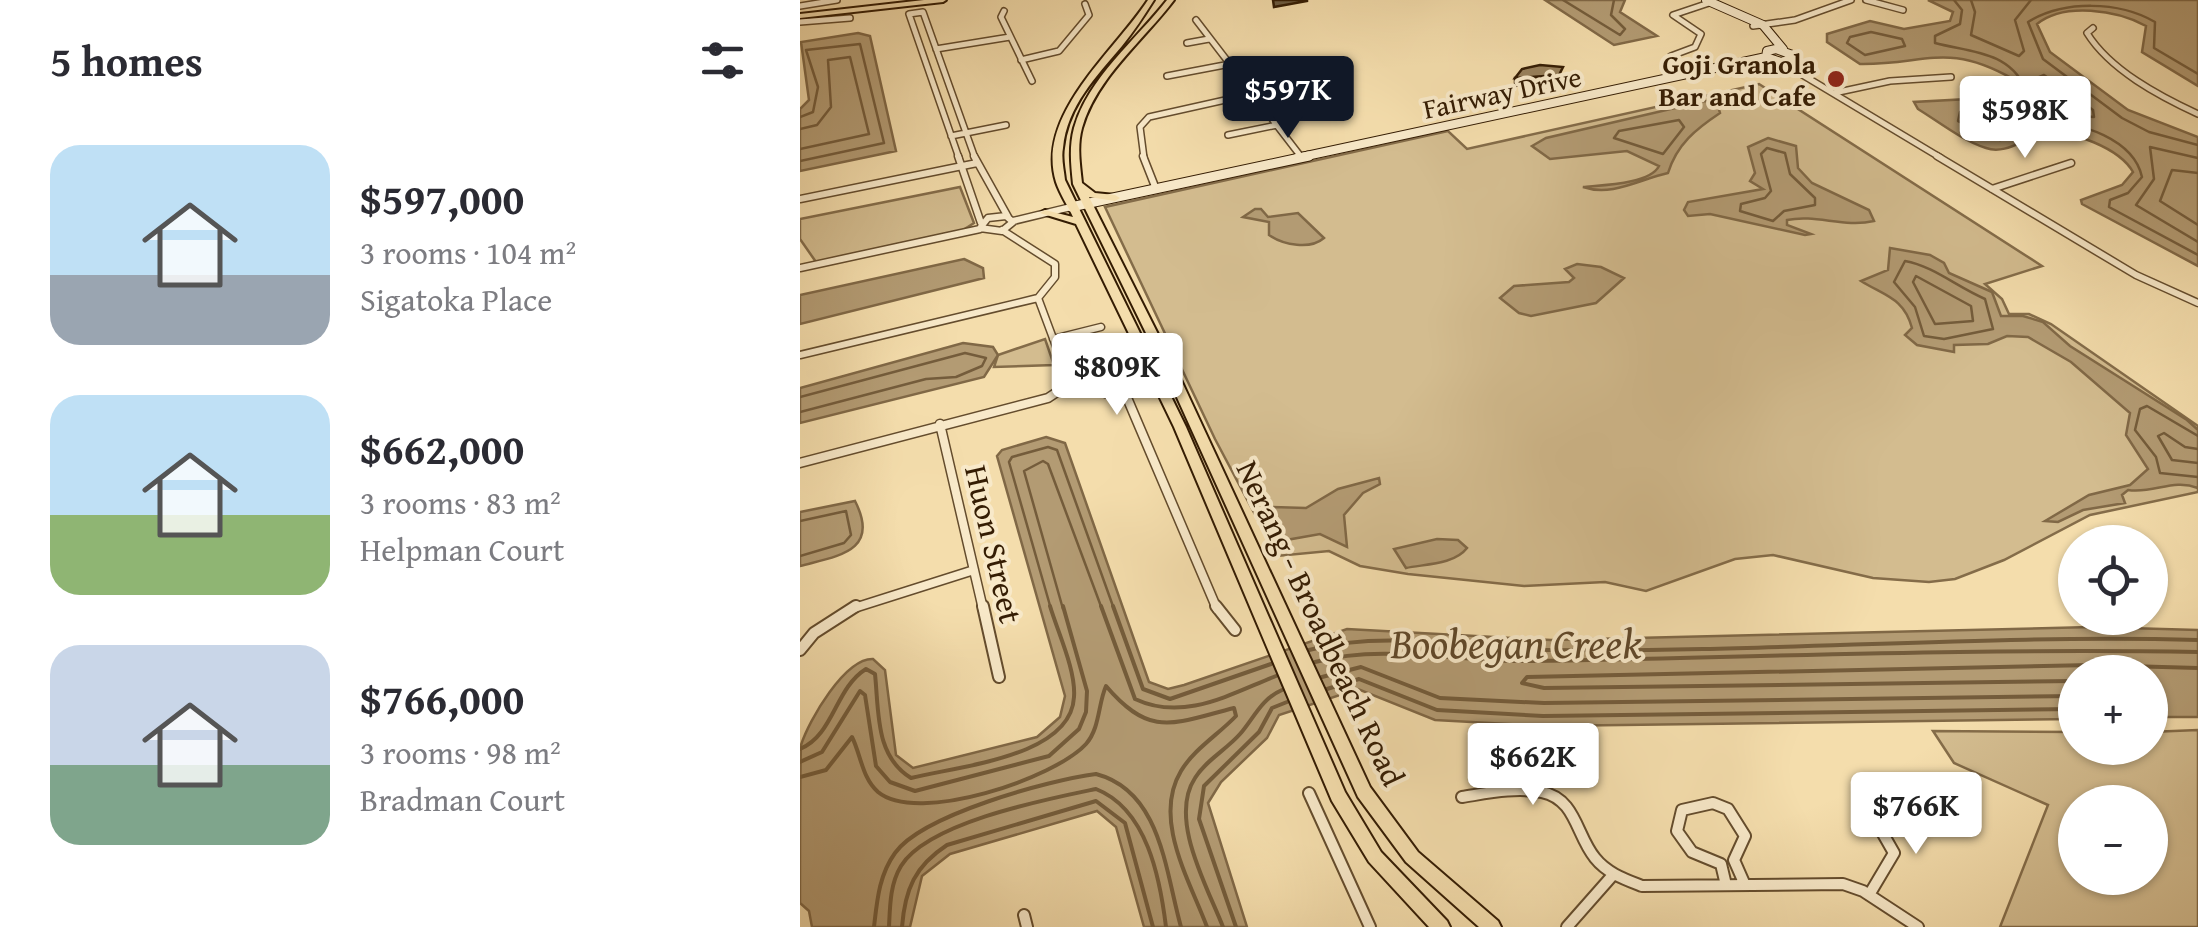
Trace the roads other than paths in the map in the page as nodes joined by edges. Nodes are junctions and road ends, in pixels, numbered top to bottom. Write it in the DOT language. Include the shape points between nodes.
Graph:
graph roads {
  1 [pos="837,0"];
  2 [pos="900,0"];
  3 [pos="943,0"];
  4 [pos="1150,0"];
  5 [pos="1161,0"];
  6 [pos="1171,0"];
  7 [pos="1696,0"];
  8 [pos="1851,0"];
  9 [pos="1866,0"];
  10 [pos="1708,2"];
  11 [pos="1085,4"];
  12 [pos="1902,10"];
  13 [pos="1004,11"];
  14 [pos="800,14"];
  15 [pos="850,18"];
  16 [pos="1196,20"];
  17 [pos="1762,25"];
  18 [pos="1753,26"];
  19 [pos="2094,28"];
  20 [pos="1127,34"];
  21 [pos="1010,36"];
  22 [pos="1210,39"];
  23 [pos="1188,43"];
  24 [pos="936,49"];
  25 [pos="1783,49"];
  26 [pos="922,52"];
  27 [pos="1768,54"];
  28 [pos="1670,56"];
  29 [pos="1021,60"];
  30 [pos="1230,64"];
  31 [pos="1794,65"];
  32 [pos="1167,76"];
  33 [pos="1951,77"];
  34 [pos="1032,81"];
  35 [pos="1834,93"];
  36 [pos="1252,94"];
  37 [pos="2198,114"];
  38 [pos="1006,125"];
  39 [pos="1276,125"];
  40 [pos="967,133"];
  41 [pos="1228,135"];
  42 [pos="951,136"];
  43 [pos="1302,158"];
  44 [pos="977,163"];
  45 [pos="2070,163"];
  46 [pos="960,166"];
  47 [pos="1078,184"];
  48 [pos="1062,188"];
  49 [pos="1992,188"];
  50 [pos="1156,189"];
  51 [pos="1115,198"];
  52 [pos="800,199"];
  53 [pos="1088,204"];
  54 [pos="1045,213"];
  55 [pos="1074,214"];
  56 [pos="1010,219"];
  57 [pos="981,226"];
  58 [pos="1002,230"];
  59 [pos="800,268"];
  60 [pos="1038,298"];
  61 [pos="2198,303"];
  62 [pos="1101,327"];
  63 [pos="1052,339"];
  64 [pos="800,354"];
  65 [pos="1074,380"];
  66 [pos="940,424"];
  67 [pos="800,463"];
  68 [pos="974,570"];
  69 [pos="1235,630"];
  70 [pos="800,650"];
  71 [pos="1000,677"];
  72 [pos="1308,793"];
  73 [pos="1462,796"];
  74 [pos="1874,820"];
  75 [pos="1612,876"];
  76 [pos="1726,885"];
  77 [pos="1745,885"];
  78 [pos="1869,894"];
  79 [pos="1370,927"];
  80 [pos="1442,927"];
  81 [pos="1492,927"];
  82 [pos="1567,927"];
  83 [pos="1918,927"];
  1 -- 14 [label="street"];
  2 -- 14 [label="main road"];
  3 -- 14 [label="main road"];
  4 -- 20 [label="main road, Nerang - Broadbeach Road"];
  5 -- 20 [label="main road"];
  6 -- 47 [label="main road, Nerang - Broadbeach Road" via="1084,107 1073,148"];
  7 -- 10 [label="street"];
  8 -- 17 [label="street"];
  9 -- 12 [label="street"];
  10 -- 17 [label="street"];
  10 -- 18 [label="street"];
  10 -- 28 [label="street" via="1673,15 1701,34 1695,47"];
  11 -- 29 [label="street" via="1088,15 1064,47"];
  13 -- 21 [label="street"];
  14 -- 15 [label="street"];
  16 -- 22 [label="street"];
  17 -- 18 [label="street"];
  17 -- 25 [label="street"];
  18 -- 27 [label="street"];
  19 -- 37 [label="street" via="2086,33 2097,52"];
  20 -- 48 [label="main road, Nerang - Broadbeach Road" via="1064,117 1056,149"];
  21 -- 24 [label="street"];
  21 -- 29 [label="street"];
  22 -- 23 [label="street"];
  22 -- 30 [label="street"];
  24 -- 26 [label="street"];
  24 -- 26 [label="street" via="922,12 914,11 909,14"];
  24 -- 40 [label="street"];
  25 -- 27 [label="street, Fairway Drive"];
  25 -- 31 [label="street" via="1797,54"];
  26 -- 42 [label="street"];
  27 -- 31 [label="street"];
  27 -- 43 [label="street, Fairway Drive"];
  29 -- 34 [label="street"];
  30 -- 32 [label="street"];
  30 -- 36 [label="street"];
  31 -- 35 [label="street"];
  33 -- 35 [label="street"];
  35 -- 49 [label="street"];
  36 -- 39 [label="street"];
  36 -- 50 [label="street" via="1149,118 1140,127 1141,149"];
  38 -- 40 [label="street"];
  39 -- 41 [label="street"];
  39 -- 43 [label="street"];
  40 -- 42 [label="street"];
  40 -- 44 [label="street"];
  42 -- 46 [label="street"];
  43 -- 50 [label="street, Fairway Drive"];
  44 -- 46 [label="street"];
  44 -- 56 [label="street"];
  45 -- 49 [label="street"];
  46 -- 52 [label="street"];
  46 -- 57 [label="street"];
  47 -- 51 [label="main road" via="1092,195"];
  47 -- 53 [label="main road, Nerang - Broadbeach Road"];
  48 -- 54 [label="main road"];
  48 -- 55 [label="main road, Nerang - Broadbeach Road"];
  49 -- 61 [label="street" via="2136,275"];
  50 -- 51 [label="street, Fairway Drive"];
  51 -- 53 [label="street, Fairway Drive"];
  53 -- 55 [label="street, Fairway Drive"];
  53 -- 81 [label="main road, Nerang - Broadbeach Road" via="1364,792 1424,870"];
  54 -- 55 [label="main road"];
  54 -- 56 [label="street"];
  55 -- 80 [label="main road, Nerang - Broadbeach Road" via="1128,314 1362,839"];
  56 -- 57 [label="street"];
  56 -- 58 [label="street"];
  57 -- 58 [label="street"];
  57 -- 59 [label="street"];
  58 -- 60 [label="street" via="1055,264 1055,277"];
  60 -- 63 [label="street"];
  60 -- 64 [label="street"];
  62 -- 63 [label="street"];
  63 -- 65 [label="street"];
  65 -- 66 [label="street" via="1048,398"];
  65 -- 69 [label="street" via="1128,400 1220,614"];
  66 -- 67 [label="street"];
  66 -- 68 [label="street, Huon Street"];
  68 -- 70 [label="street" via="831,619"];
  68 -- 71 [label="street, Huon Street"];
  72 -- 79 [label="street"];
  73 -- 75 [label="street" via="1509,786 1557,793"];
  74 -- 78 [label="street" via="1896,846 1896,856"];
  75 -- 76 [label="street" via="1642,886"];
  75 -- 82 [label="street"];
  76 -- 77 [label="street"];
  76 -- 77 [label="street" via="1721,864 1692,852 1677,831 1682,810 1699,801 1721,803 1737,814 1745,836 1734,860"];
  77 -- 78 [label="street" via="1843,884"];
  78 -- 83 [label="street"];
}
